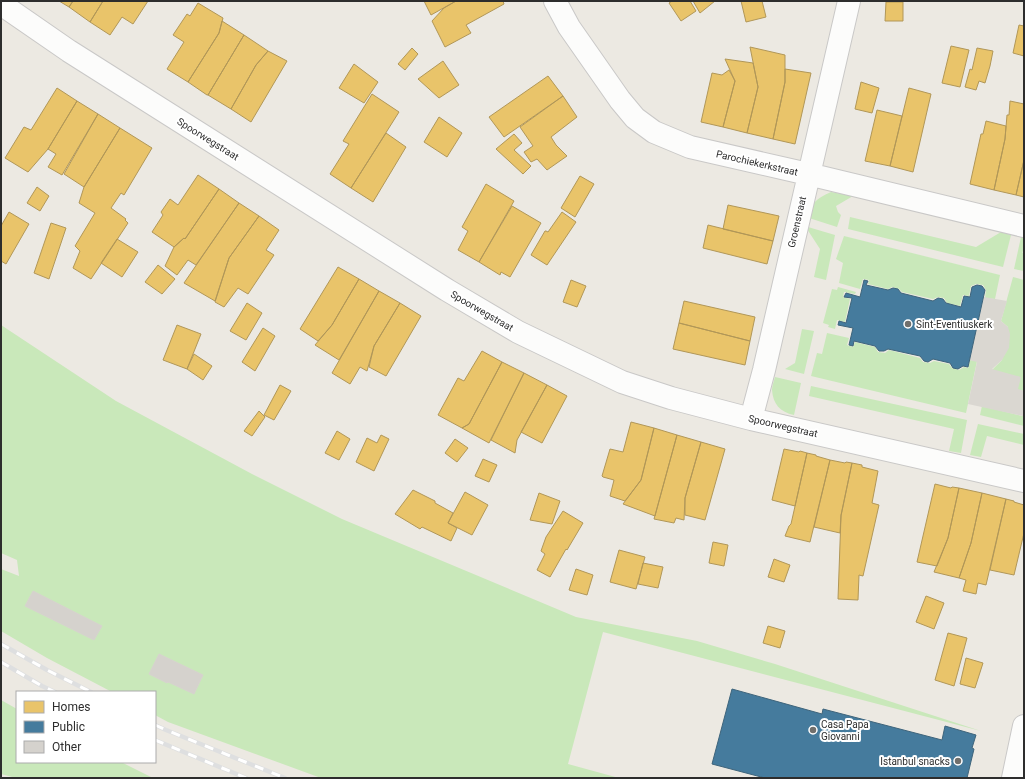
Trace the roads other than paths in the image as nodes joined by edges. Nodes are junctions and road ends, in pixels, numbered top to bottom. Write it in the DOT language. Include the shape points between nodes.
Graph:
graph roads {
  1 [pos="555,1"];
  2 [pos="849,1"];
  3 [pos="1,4"];
  4 [pos="808,174"];
  5 [pos="1024,226"];
  6 [pos="751,419"];
  7 [pos="1024,481"];
  8 [pos="1024,726"];
  9 [pos="1013,778"];
  1 -- 4 [label="street, Parochiekerkstraat" via="569,27 620,100 635,118 654,132 690,147"];
  2 -- 4 [label="street, Groenstraat"];
  3 -- 6 [label="street, Spoorwegstraat" via="82,60 518,332 622,382"];
  4 -- 5 [label="street, Parochiekerkstraat"];
  4 -- 6 [label="street, Groenstraat"];
  6 -- 7 [label="street, Spoorwegstraat"];
  8 -- 9 [label="street"];
}
